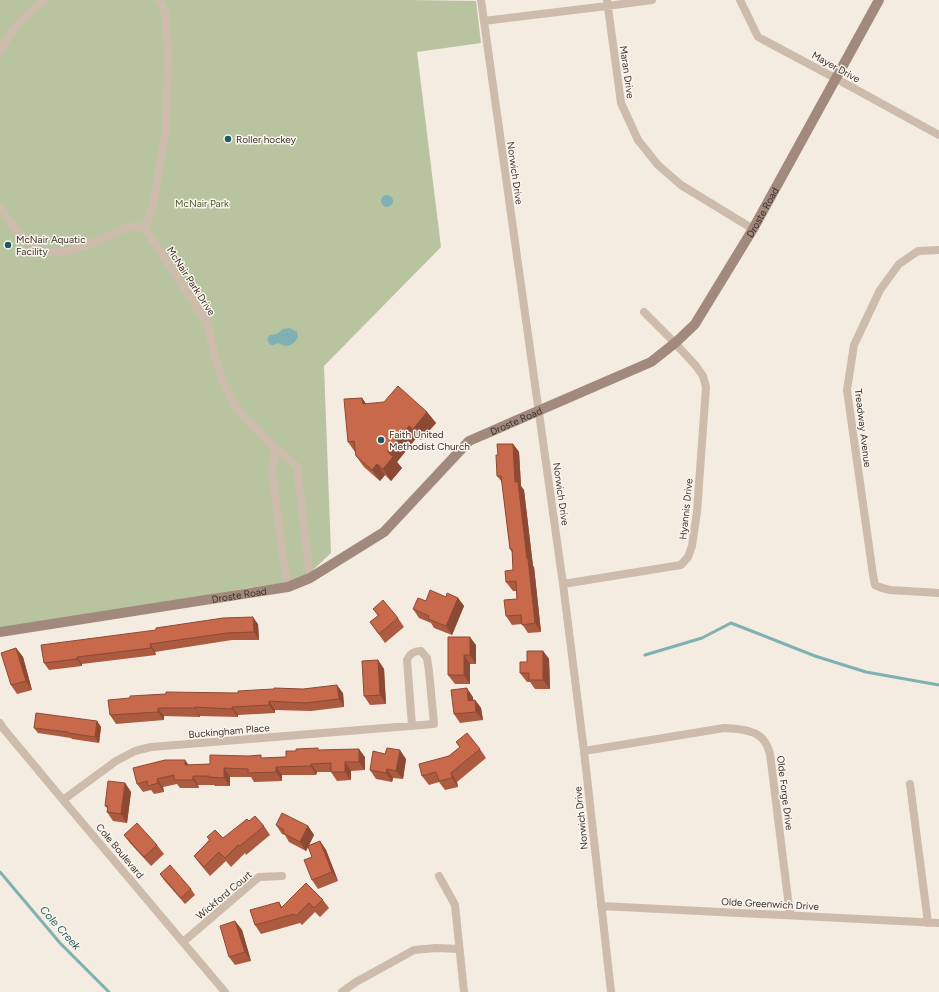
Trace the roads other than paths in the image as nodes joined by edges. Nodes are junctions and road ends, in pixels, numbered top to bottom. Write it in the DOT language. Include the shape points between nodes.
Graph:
graph roads {
  1 [pos="44,0"];
  2 [pos="159,0"];
  3 [pos="481,0"];
  4 [pos="652,0"];
  5 [pos="740,0"];
  6 [pos="879,0"];
  7 [pos="607,3"];
  8 [pos="484,21"];
  9 [pos="0,52"];
  10 [pos="836,78"];
  11 [pos="939,135"];
  12 [pos="0,207"];
  13 [pos="144,227"];
  14 [pos="753,229"];
  15 [pos="939,250"];
  16 [pos="644,312"];
  17 [pos="675,343"];
  18 [pos="539,412"];
  19 [pos="276,449"];
  20 [pos="310,578"];
  21 [pos="563,584"];
  22 [pos="288,587"];
  23 [pos="939,593"];
  24 [pos="0,632"];
  25 [pos="0,723"];
  26 [pos="412,726"];
  27 [pos="584,751"];
  28 [pos="910,784"];
  29 [pos="63,800"];
  30 [pos="282,876"];
  31 [pos="439,876"];
  32 [pos="601,906"];
  33 [pos="790,915"];
  34 [pos="928,922"];
  35 [pos="939,923"];
  36 [pos="183,942"];
  37 [pos="459,949"];
  38 [pos="225,992"];
  39 [pos="342,992"];
  40 [pos="464,992"];
  41 [pos="611,992"];
  1 -- 9 [label="street" via="23,19 8,37"];
  2 -- 13 [label="street" via="165,11 168,50 166,132 152,209"];
  3 -- 8 [label="street, Norwich Drive"];
  4 -- 7 [label="street"];
  5 -- 10 [label="street, Mayer Drive" via="758,37"];
  6 -- 10 [label="street, Droste Road"];
  7 -- 8 [label="street"];
  7 -- 14 [label="street, Maran Drive" via="621,103 638,140 658,165 681,186"];
  8 -- 18 [label="street, Norwich Drive"];
  10 -- 11 [label="street, Mayer Drive"];
  10 -- 14 [label="street, Droste Road"];
  12 -- 13 [label="street" via="18,233 41,252 64,252 88,245 128,227"];
  13 -- 19 [label="street, McNair Park Drive" via="207,323 222,379 238,409"];
  14 -- 17 [label="street, Droste Road" via="695,324"];
  15 -- 23 [label="street, Treadway Avenue" via="918,251 899,264 880,290 854,345 847,390 875,586 890,590"];
  16 -- 17 [label="street, Hyannis Drive"];
  17 -- 18 [label="street, Droste Road" via="651,362"];
  17 -- 21 [label="street, Hyannis Drive" via="696,366 703,376 706,387 697,512 688,557 681,565"];
  18 -- 20 [label="street, Droste Road" via="469,441 384,532"];
  18 -- 21 [label="street, Norwich Drive"];
  19 -- 20 [label="street, McNair Park Drive" via="297,467"];
  19 -- 22 [label="street" via="272,470"];
  20 -- 22 [label="street, Droste Road"];
  21 -- 27 [label="street, Norwich Drive"];
  22 -- 24 [label="street, Droste Road"];
  25 -- 29 [label="street, Cole Boulevard"];
  26 -- 26 [label="street, Buckingham Place" via="434,724 427,658 421,651 415,651 407,660"];
  26 -- 29 [label="street, Buckingham Place" via="151,747 116,760"];
  27 -- 32 [label="street, Norwich Drive"];
  27 -- 33 [label="street, Olde Forge Drive" via="724,728 754,732 764,740 770,754"];
  28 -- 34 [label="street"];
  29 -- 36 [label="street, Cole Boulevard"];
  30 -- 36 [label="street, Wickford Court" via="259,877"];
  31 -- 37 [label="street" via="455,905"];
  32 -- 33 [label="street, Olde Greenwich Drive"];
  32 -- 41 [label="street, Norwich Drive"];
  33 -- 34 [label="street, Olde Greenwich Drive"];
  34 -- 35 [label="street, Olde Greenwich Drive"];
  36 -- 38 [label="street, Cole Boulevard"];
  37 -- 39 [label="street" via="414,950"];
  37 -- 40 [label="street"];
}
